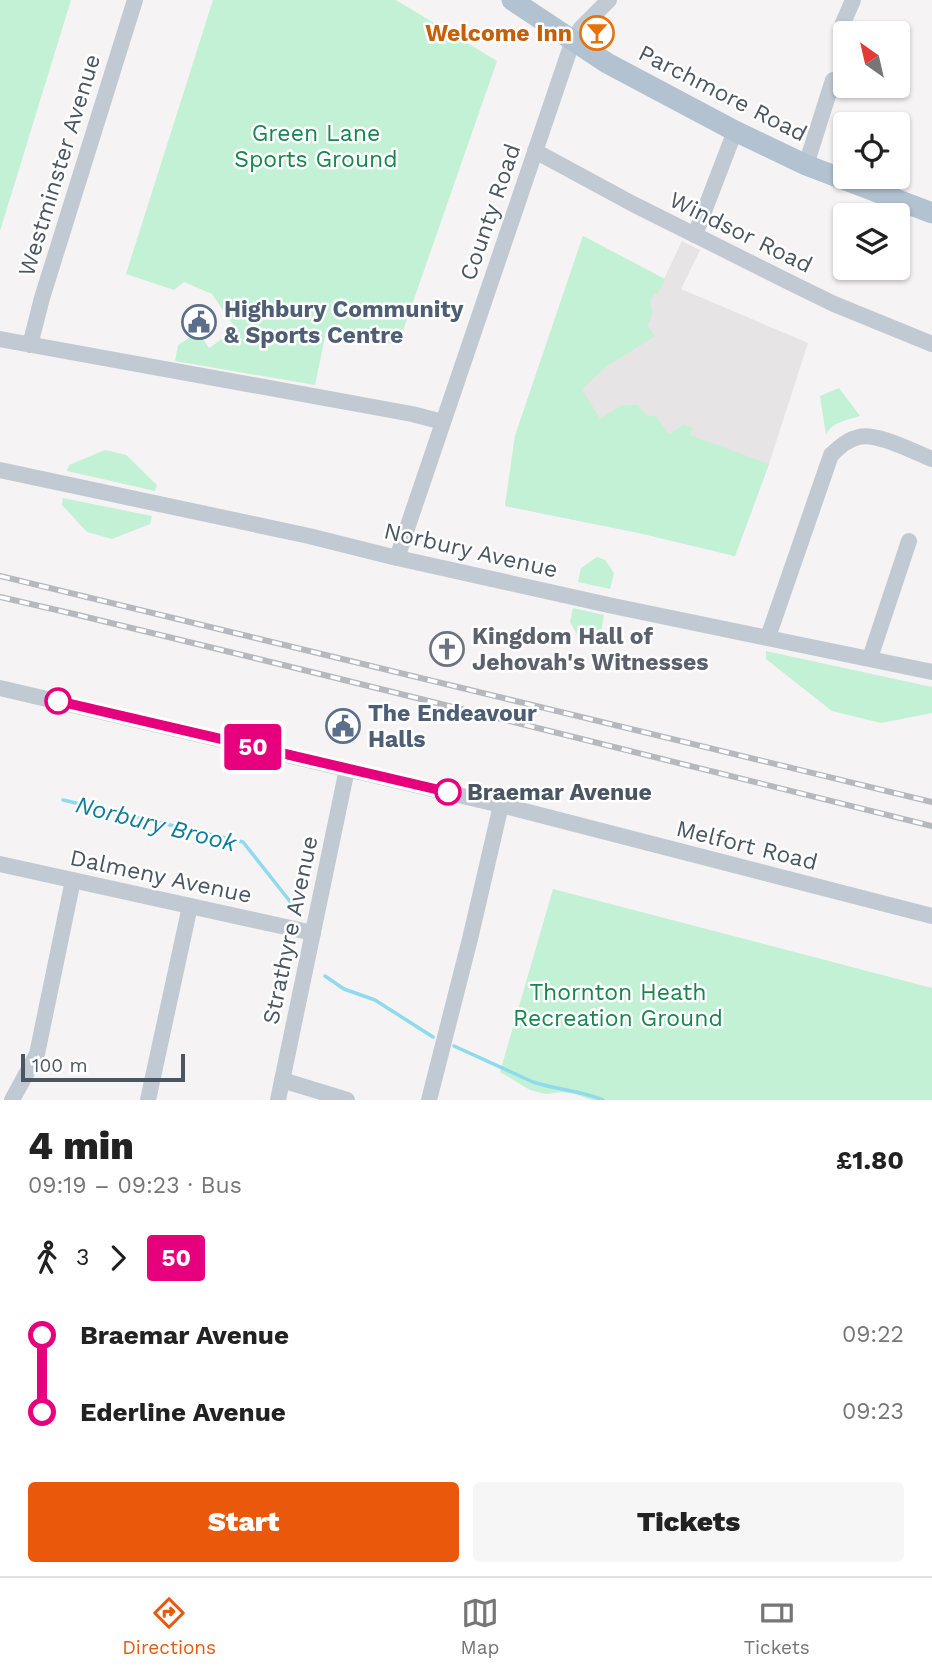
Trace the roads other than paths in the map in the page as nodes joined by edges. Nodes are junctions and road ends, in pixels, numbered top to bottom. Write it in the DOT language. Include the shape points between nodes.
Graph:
graph roads {
  1 [pos="135,0"];
  2 [pos="512,0"];
  3 [pos="609,0"];
  4 [pos="853,0"];
  5 [pos="845,21"];
  6 [pos="573,40"];
  7 [pos="832,80"];
  8 [pos="735,131"];
  9 [pos="535,151"];
  10 [pos="806,165"];
  11 [pos="932,213"];
  12 [pos="695,235"];
  13 [pos="0,339"];
  14 [pos="932,344"];
  15 [pos="30,345"];
  16 [pos="443,422"];
  17 [pos="932,459"];
  18 [pos="0,470"];
  19 [pos="909,541"];
  20 [pos="397,558"];
  21 [pos="768,637"];
  22 [pos="870,659"];
  23 [pos="932,673"];
  24 [pos="0,689"];
  25 [pos="347,769"];
  26 [pos="501,805"];
  27 [pos="0,864"];
  28 [pos="73,880"];
  29 [pos="190,906"];
  30 [pos="932,916"];
  31 [pos="313,933"];
  32 [pos="282,1080"];
  33 [pos="12,1100"];
  34 [pos="148,1100"];
  35 [pos="278,1100"];
  36 [pos="347,1100"];
  37 [pos="429,1100"];
  1 -- 15 [label="street, Westminster Avenue"];
  2 -- 6 [label="main road, Parchmore Road"];
  3 -- 6 [label="street"];
  4 -- 5 [label="street"];
  6 -- 8 [label="main road, Parchmore Road"];
  6 -- 9 [label="street, County Road"];
  7 -- 10 [label="street"];
  8 -- 10 [label="main road, Parchmore Road"];
  8 -- 12 [label="street"];
  9 -- 12 [label="street, Windsor Road"];
  9 -- 16 [label="street, County Road"];
  10 -- 11 [label="main road, Parchmore Road"];
  12 -- 14 [label="street, Windsor Road" via="834,304"];
  13 -- 15 [label="street"];
  15 -- 16 [label="street"];
  16 -- 20 [label="street, County Road"];
  17 -- 21 [label="street" via="873,436 858,437 831,454"];
  18 -- 20 [label="street, Norbury Avenue"];
  19 -- 22 [label="street"];
  20 -- 21 [label="street, Norbury Avenue"];
  21 -- 22 [label="street, Norbury Avenue"];
  22 -- 23 [label="street, Norbury Avenue"];
  24 -- 25 [label="street, Melfort Road"];
  25 -- 26 [label="street, Melfort Road"];
  25 -- 31 [label="street, Strathyre Avenue"];
  26 -- 30 [label="street, Melfort Road"];
  26 -- 37 [label="street"];
  27 -- 28 [label="street, Dalmeny Avenue"];
  28 -- 29 [label="street, Dalmeny Avenue"];
  28 -- 33 [label="street" via="37,1054"];
  29 -- 31 [label="street, Dalmeny Avenue"];
  29 -- 34 [label="street"];
  31 -- 32 [label="street, Strathyre Avenue"];
  32 -- 35 [label="street, Strathyre Avenue"];
  32 -- 36 [label="street"];
}
